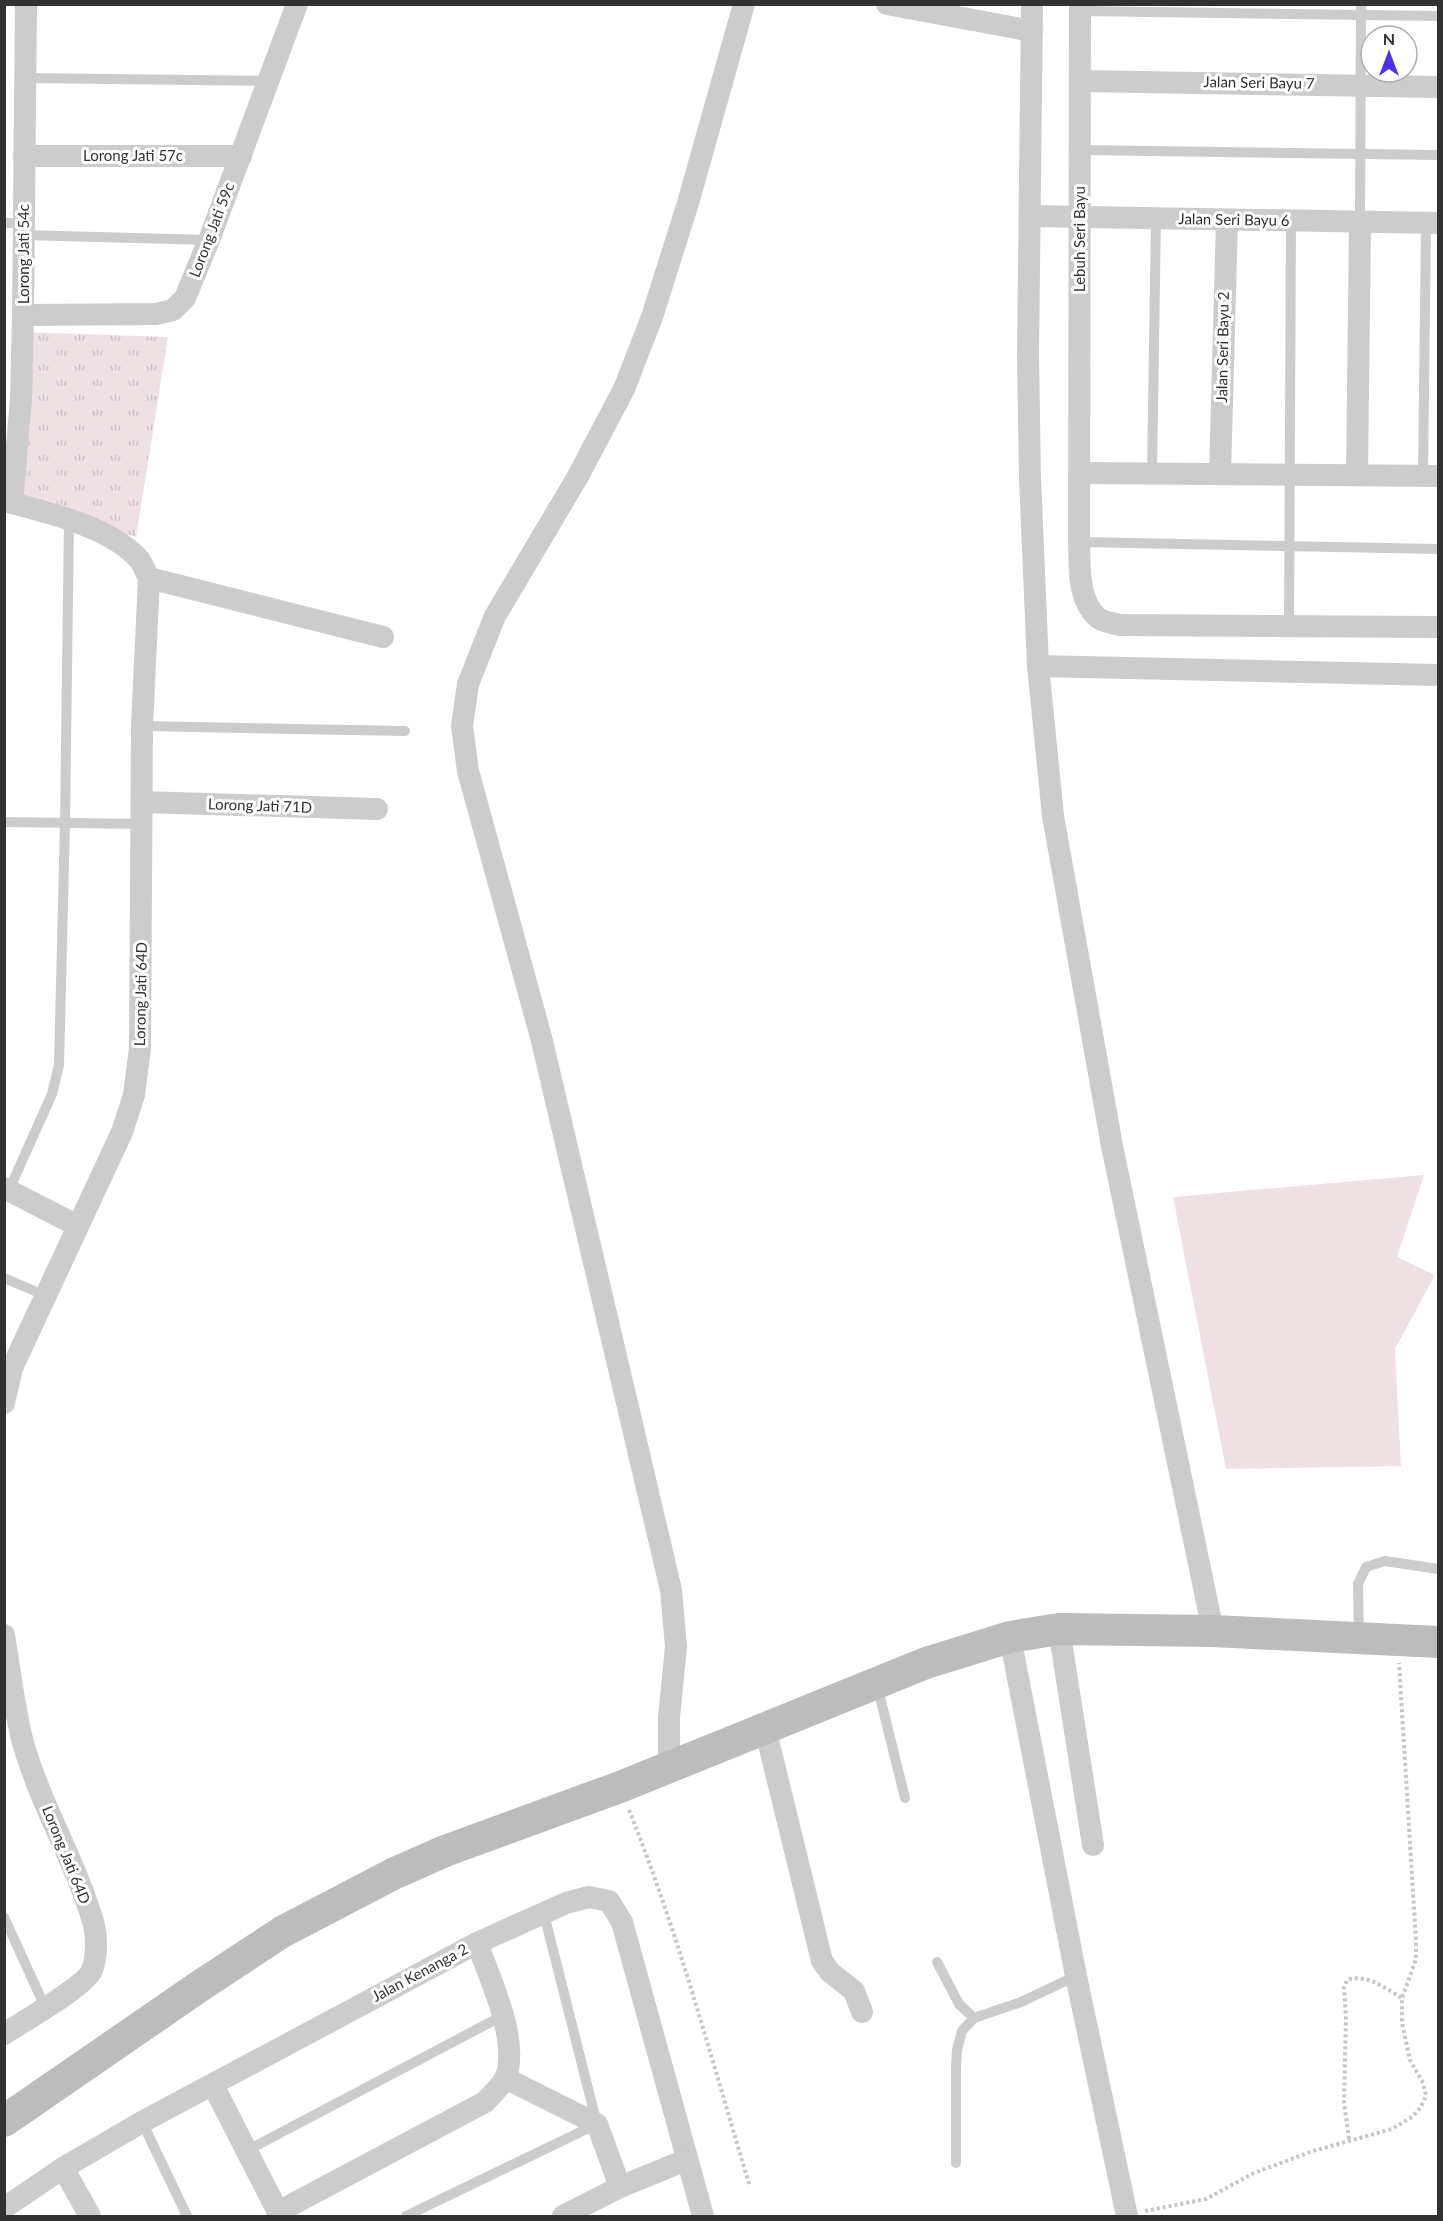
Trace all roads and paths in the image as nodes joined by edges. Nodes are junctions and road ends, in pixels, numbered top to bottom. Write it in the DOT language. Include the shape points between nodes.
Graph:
graph roads {
  1 [pos="26,4"];
  2 [pos="297,4"];
  3 [pos="744,4"];
  4 [pos="887,4"];
  5 [pos="1032,4"];
  6 [pos="1080,8"];
  7 [pos="1361,10"];
  8 [pos="1438,16"];
  9 [pos="1032,31"];
  10 [pos="25,78"];
  11 [pos="270,81"];
  12 [pos="1080,81"];
  13 [pos="1359,84"];
  14 [pos="1361,84"];
  15 [pos="1438,87"];
  16 [pos="1080,150"];
  17 [pos="1360,154"];
  18 [pos="1438,155"];
  19 [pos="24,156"];
  20 [pos="241,156"];
  21 [pos="1030,216"];
  22 [pos="1080,217"];
  23 [pos="1156,218"];
  24 [pos="1227,220"];
  25 [pos="1291,221"];
  26 [pos="1360,222"];
  27 [pos="1432,223"];
  28 [pos="17,227"];
  29 [pos="209,240"];
  30 [pos="23,315"];
  31 [pos="10,472"];
  32 [pos="1080,472"];
  33 [pos="1152,473"];
  34 [pos="1220,474"];
  35 [pos="1290,474"];
  36 [pos="1357,475"];
  37 [pos="1431,476"];
  38 [pos="8,502"];
  39 [pos="69,520"];
  40 [pos="1079,542"];
  41 [pos="1290,546"];
  42 [pos="1438,549"];
  43 [pos="144,568"];
  44 [pos="1289,626"];
  45 [pos="1438,627"];
  46 [pos="383,637"];
  47 [pos="1038,666"];
  48 [pos="1438,675"];
  49 [pos="142,726"];
  50 [pos="405,731"];
  51 [pos="377,809"];
  52 [pos="142,813"];
  53 [pos="4,822"];
  54 [pos="65,824"];
  55 [pos="7,1189"];
  56 [pos="78,1226"];
  57 [pos="4,1278"];
  58 [pos="44,1295"];
  59 [pos="8,1367"];
  60 [pos="4,1403"];
  61 [pos="1438,1569"];
  62 [pos="1059,1629"];
  63 [pos="1213,1631"];
  64 [pos="5,1636"];
  65 [pos="1010,1637"];
  66 [pos="1359,1637"];
  67 [pos="1397,1639"];
  68 [pos="1438,1642"];
  69 [pos="877,1682"];
  70 [pos="765,1728"];
  71 [pos="669,1767"];
  72 [pos="620,1786"];
  73 [pos="905,1798"];
  74 [pos="1093,1845"];
  75 [pos="544,1914"];
  76 [pos="4,1917"];
  77 [pos="477,1943"];
  78 [pos="937,1962"];
  79 [pos="1076,1976"];
  80 [pos="1402,1998"];
  81 [pos="45,2007"];
  82 [pos="862,2012"];
  83 [pos="504,2015"];
  84 [pos="974,2018"];
  85 [pos="4,2034"];
  86 [pos="505,2078"];
  87 [pos="213,2085"];
  88 [pos="4,2121"];
  89 [pos="142,2122"];
  90 [pos="597,2124"];
  91 [pos="1349,2139"];
  92 [pos="246,2151"];
  93 [pos="686,2160"];
  94 [pos="956,2163"];
  95 [pos="63,2168"];
  96 [pos="620,2187"];
  97 [pos="750,2187"];
  98 [pos="4,2208"];
  99 [pos="279,2215"];
  100 [pos="1126,2215"];
  101 [pos="90,2217"];
  102 [pos="187,2217"];
  103 [pos="406,2217"];
  104 [pos="563,2217"];
  105 [pos="703,2217"];
  1 -- 10 [label="street, Lorong Jati 54c"];
  2 -- 11 [label="street, Lorong Jati 59c"];
  3 -- 71 [label="street" via="688,203 624,389 577,478 495,616 468,684 462,726 468,771 541,1037 671,1590 676,1647"];
  4 -- 9 [label="street"];
  5 -- 9 [label="street"];
  6 -- 7 [label="lane"];
  6 -- 12 [label="street, Lebuh Seri Bayu"];
  7 -- 8 [label="lane"];
  9 -- 21 [label="street"];
  10 -- 11 [label="lane"];
  10 -- 19 [label="street, Lorong Jati 54c"];
  11 -- 20 [label="street, Lorong Jati 59c"];
  12 -- 13 [label="street, Jalan Seri Bayu 7"];
  12 -- 16 [label="street, Lebuh Seri Bayu"];
  14 -- 15 [label="street, Jalan Seri Bayu 7"];
  14 -- 17 [label="lane"];
  16 -- 17 [label="lane"];
  16 -- 22 [label="street, Lebuh Seri Bayu"];
  17 -- 18 [label="lane"];
  17 -- 26 [label="lane"];
  19 -- 20 [label="street, Lorong Jati 57c"];
  19 -- 28 [label="street, Lorong Jati 54c"];
  20 -- 29 [label="street, Lorong Jati 59c"];
  21 -- 22 [label="street, Jalan Seri Bayu 6"];
  21 -- 47 [label="street" via="1030,478"];
  22 -- 23 [label="street, Jalan Seri Bayu 6"];
  22 -- 32 [label="street, Lebuh Seri Bayu"];
  23 -- 24 [label="street, Jalan Seri Bayu 6"];
  23 -- 33 [label="lane"];
  24 -- 25 [label="street, Jalan Seri Bayu 6"];
  24 -- 34 [label="street, Jalan Seri Bayu 2"];
  25 -- 26 [label="street, Jalan Seri Bayu 6"];
  25 -- 35 [label="lane"];
  26 -- 27 [label="street, Jalan Seri Bayu 6"];
  26 -- 36 [label="street"];
  27 -- 37 [label="lane"];
  28 -- 29 [label="lane"];
  28 -- 30 [label="street, Lorong Jati 54c"];
  29 -- 30 [label="street, Lorong Jati 59c" via="185,298 173,310 156,314"];
  30 -- 31 [label="street, Lorong Jati 54c"];
  31 -- 38 [label="street, Lorong Jati 54c"];
  32 -- 33 [label="street"];
  32 -- 40 [label="street, Lebuh Seri Bayu"];
  33 -- 34 [label="street"];
  34 -- 35 [label="street"];
  35 -- 36 [label="street"];
  35 -- 41 [label="lane"];
  36 -- 37 [label="street"];
  38 -- 39 [label="street"];
  39 -- 43 [label="street" via="117,540"];
  39 -- 54 [label="lane"];
  40 -- 41 [label="lane"];
  40 -- 44 [label="street, Lebuh Seri Bayu" via="1080,579 1087,603 1099,619 1120,624"];
  41 -- 42 [label="lane"];
  41 -- 44 [label="lane"];
  43 -- 46 [label="street"];
  43 -- 49 [label="street, Lorong Jati 64D"];
  44 -- 45 [label="street"];
  47 -- 48 [label="street"];
  47 -- 63 [label="street" via="1053,816 1112,1146"];
  49 -- 50 [label="lane"];
  49 -- 52 [label="street, Lorong Jati 64D"];
  51 -- 52 [label="street, Lorong Jati 71D"];
  52 -- 54 [label="lane"];
  52 -- 56 [label="street, Lorong Jati 64D" via="140,1048 134,1095 122,1132"];
  53 -- 54 [label="lane"];
  54 -- 55 [label="lane" via="59,1065 52,1094"];
  55 -- 56 [label="street"];
  56 -- 58 [label="street, Lorong Jati 64D"];
  57 -- 58 [label="lane"];
  58 -- 59 [label="street, Lorong Jati 64D"];
  59 -- 60 [label="street, Lorong Jati 64D"];
  61 -- 66 [label="lane" via="1385,1561 1366,1567 1358,1584"];
  62 -- 63 [label="main road"];
  62 -- 65 [label="main road"];
  62 -- 74 [label="street"];
  63 -- 66 [label="main road"];
  64 -- 81 [label="street, Lorong Jati 64D" via="17,1713 34,1779 94,1927 96,1950 92,1972"];
  65 -- 69 [label="main road"];
  65 -- 79 [label="street"];
  66 -- 67 [label="main road"];
  67 -- 68 [label="main road"];
  67 -- 80 [label="path" via="1416,1941 1416,1959"];
  69 -- 70 [label="main road"];
  69 -- 73 [label="lane"];
  70 -- 71 [label="main road"];
  70 -- 82 [label="street" via="822,1961 854,1991"];
  71 -- 72 [label="main road"];
  72 -- 88 [label="main road" via="434,1856 282,1932"];
  72 -- 97 [label="path" via="686,1971"];
  75 -- 77 [label="street, Jalan Kenanga 2"];
  75 -- 90 [label="lane"];
  75 -- 93 [label="street, Jalan Kenanga 2" via="589,1897 609,1901 622,1922"];
  76 -- 81 [label="lane"];
  77 -- 83 [label="street"];
  77 -- 87 [label="street, Jalan Kenanga 2"];
  78 -- 84 [label="lane" via="959,2004"];
  79 -- 84 [label="lane" via="1021,2002"];
  79 -- 100 [label="street"];
  80 -- 91 [label="path" via="1402,2023 1410,2060 1426,2096 1412,2117 1392,2128"];
  80 -- 91 [label="path" via="1365,1978 1347,1980 1344,2102"];
  81 -- 85 [label="street, Lorong Jati 64D"];
  83 -- 86 [label="street" via="509,2047"];
  83 -- 92 [label="lane"];
  84 -- 94 [label="lane" via="962,2031 957,2050"];
  86 -- 90 [label="street"];
  86 -- 99 [label="street" via="485,2102"];
  87 -- 89 [label="street, Jalan Kenanga 2"];
  87 -- 92 [label="street"];
  89 -- 95 [label="street, Jalan Kenanga 2"];
  89 -- 102 [label="lane"];
  90 -- 96 [label="street"];
  90 -- 103 [label="lane"];
  91 -- 100 [label="path" via="1254,2173 1206,2199"];
  92 -- 99 [label="street"];
  93 -- 96 [label="street"];
  93 -- 105 [label="street, Jalan Kenanga 2"];
  95 -- 98 [label="street, Jalan Kenanga 2"];
  95 -- 101 [label="street"];
  96 -- 104 [label="street"];
}
